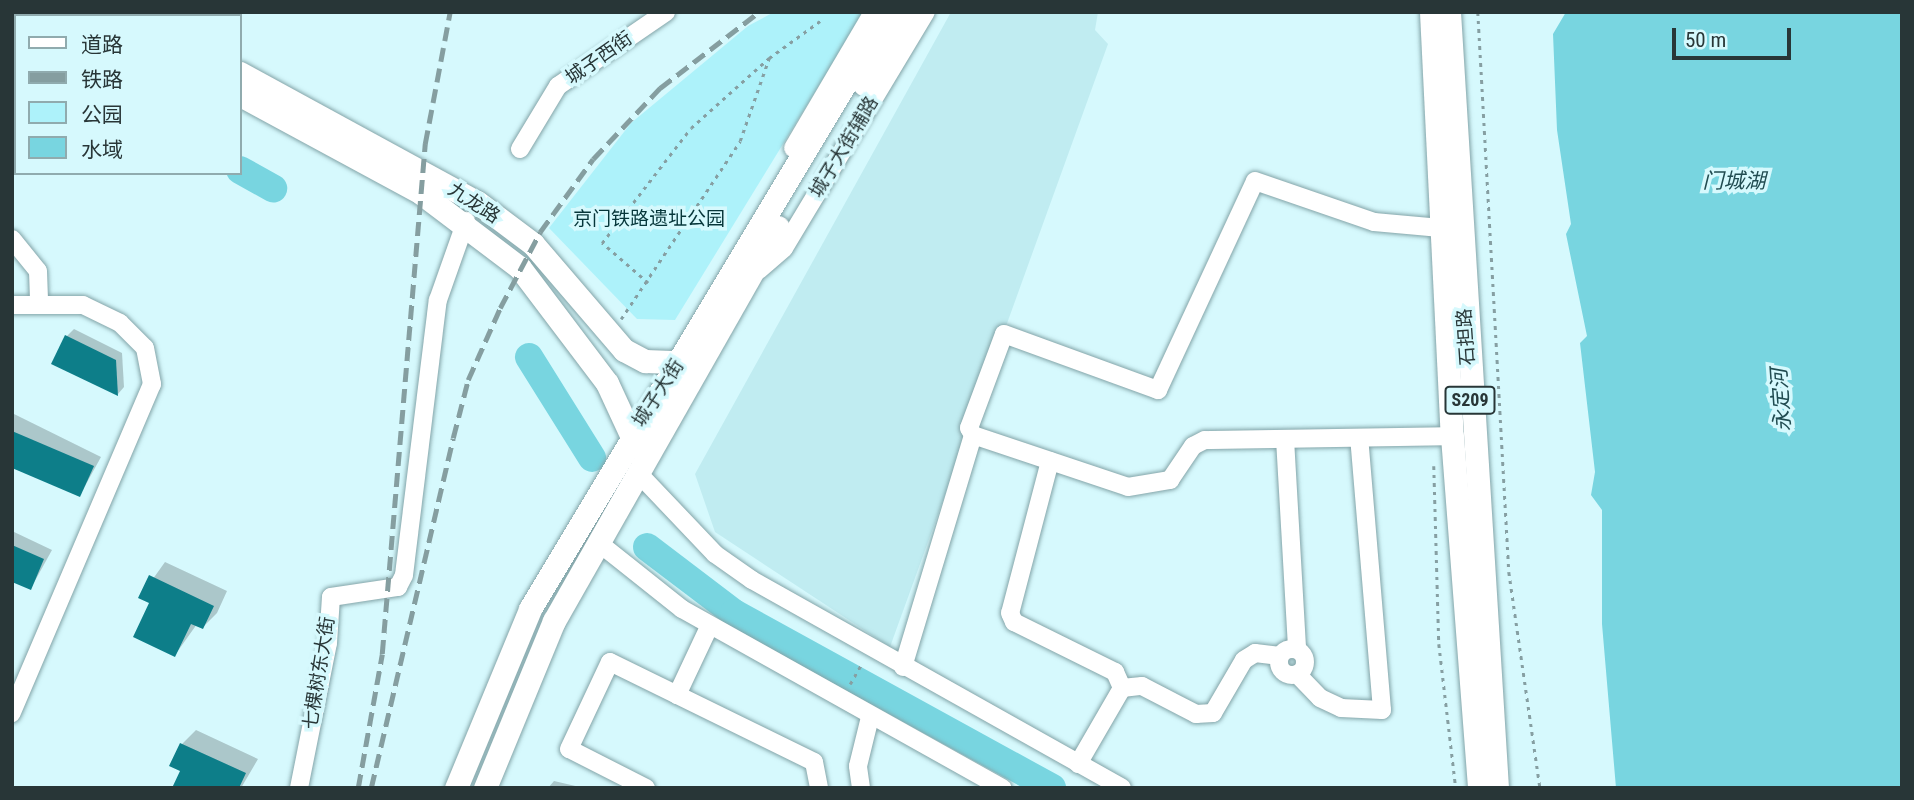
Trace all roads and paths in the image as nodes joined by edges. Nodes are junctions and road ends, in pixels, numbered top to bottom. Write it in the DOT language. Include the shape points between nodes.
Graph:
graph roads {
  1 [pos="666,12"];
  2 [pos="873,12"];
  3 [pos="888,12"];
  4 [pos="907,12"];
  5 [pos="926,12"];
  6 [pos="1431,12"];
  7 [pos="1449,12"];
  8 [pos="1478,12"];
  9 [pos="820,21"];
  10 [pos="769,58"];
  11 [pos="242,75"];
  12 [pos="242,96"];
  13 [pos="520,149"];
  14 [pos="466,221"];
  15 [pos="1451,230"];
  16 [pos="12,239"];
  17 [pos="746,270"];
  18 [pos="649,284"];
  19 [pos="12,305"];
  20 [pos="39,305"];
  21 [pos="610,332"];
  22 [pos="678,362"];
  23 [pos="631,435"];
  24 [pos="973,435"];
  25 [pos="1452,436"];
  26 [pos="1359,438"];
  27 [pos="1285,439"];
  28 [pos="1050,461"];
  29 [pos="640,475"];
  30 [pos="599,542"];
  31 [pos="710,625"];
  32 [pos="871,647"];
  33 [pos="1289,653"];
  34 [pos="903,667"];
  35 [pos="1122,688"];
  36 [pos="677,695"];
  37 [pos="841,701"];
  38 [pos="12,713"];
  39 [pos="870,716"];
  40 [pos="1078,764"];
  41 [pos="299,788"];
  42 [pos="456,788"];
  43 [pos="485,788"];
  44 [pos="646,788"];
  45 [pos="819,788"];
  46 [pos="861,788"];
  47 [pos="1002,788"];
  48 [pos="1122,788"];
  49 [pos="1479,788"];
  50 [pos="1497,788"];
  51 [pos="1540,788"];
  1 -- 13 [label="street, 城子西街" via="558,86"];
  2 -- 17 [label="street" via="742,235"];
  3 -- 17 [label="main road, 城子大街"];
  4 -- 17 [label="main road, 城子大街"];
  5 -- 17 [label="street, 城子大街辅路" via="784,248"];
  6 -- 15 [label="main road, 石担路 / S209"];
  7 -- 15 [label="main road, 石担路 / S209"];
  8 -- 51 [label="path" via="1510,572"];
  9 -- 10 [label="path"];
  10 -- 18 [label="path" via="740,141"];
  10 -- 18 [label="path" via="691,128 602,243"];
  11 -- 21 [label="main road, 九龙路" via="477,202 533,244"];
  12 -- 14 [label="main road, 九龙路"];
  14 -- 23 [label="main road, 九龙路" via="520,268 561,319 607,383"];
  14 -- 41 [label="street, 七棵树东大街" via="438,300 404,575 398,587 331,597 328,643"];
  15 -- 24 [label="street" via="1374,222 1255,181 1164,386 1158,390 1004,334 969,428"];
  15 -- 25 [label="main road, 石担路 / S209"];
  15 -- 50 [label="main road, 石担路 / S209"];
  16 -- 20 [label="street" via="38,271"];
  17 -- 22 [label="main road, 城子大街"];
  17 -- 29 [label="main road, 城子大街"];
  18 -- 21 [label="path"];
  19 -- 20 [label="street"];
  20 -- 38 [label="street" via="83,305 120,323 145,348 152,384"];
  21 -- 22 [label="main road, 九龙路" via="624,351 645,361"];
  22 -- 23 [label="main road, 城子大街"];
  23 -- 42 [label="main road, 城子大街" via="530,609"];
  24 -- 28 [label="street"];
  24 -- 34 [label="street"];
  25 -- 26 [label="street"];
  25 -- 49 [label="main road, 石担路 / S209"];
  26 -- 27 [label="street"];
  26 -- 33 [label="street" via="1382,710 1341,708 1320,698 1297,674 1305,664"];
  27 -- 28 [label="street" via="1205,440 1193,446 1170,480 1154,485 1128,487"];
  27 -- 33 [label="street"];
  28 -- 35 [label="street" via="1010,613 1014,622 1115,672"];
  29 -- 30 [label="main road, 城子大街"];
  29 -- 32 [label="street" via="715,554"];
  30 -- 31 [label="street"];
  30 -- 43 [label="main road, 城子大街" via="554,621"];
  31 -- 36 [label="street"];
  31 -- 37 [label="street"];
  32 -- 34 [label="street"];
  32 -- 37 [label="path"];
  33 -- 35 [label="street" via="1255,653 1244,660 1213,713 1196,714 1142,687"];
  34 -- 40 [label="street"];
  35 -- 40 [label="street"];
  36 -- 44 [label="street" via="610,662 569,749"];
  36 -- 45 [label="street" via="814,762"];
  37 -- 39 [label="street"];
  39 -- 46 [label="street" via="858,766"];
  39 -- 47 [label="street"];
  40 -- 48 [label="street"];
}
